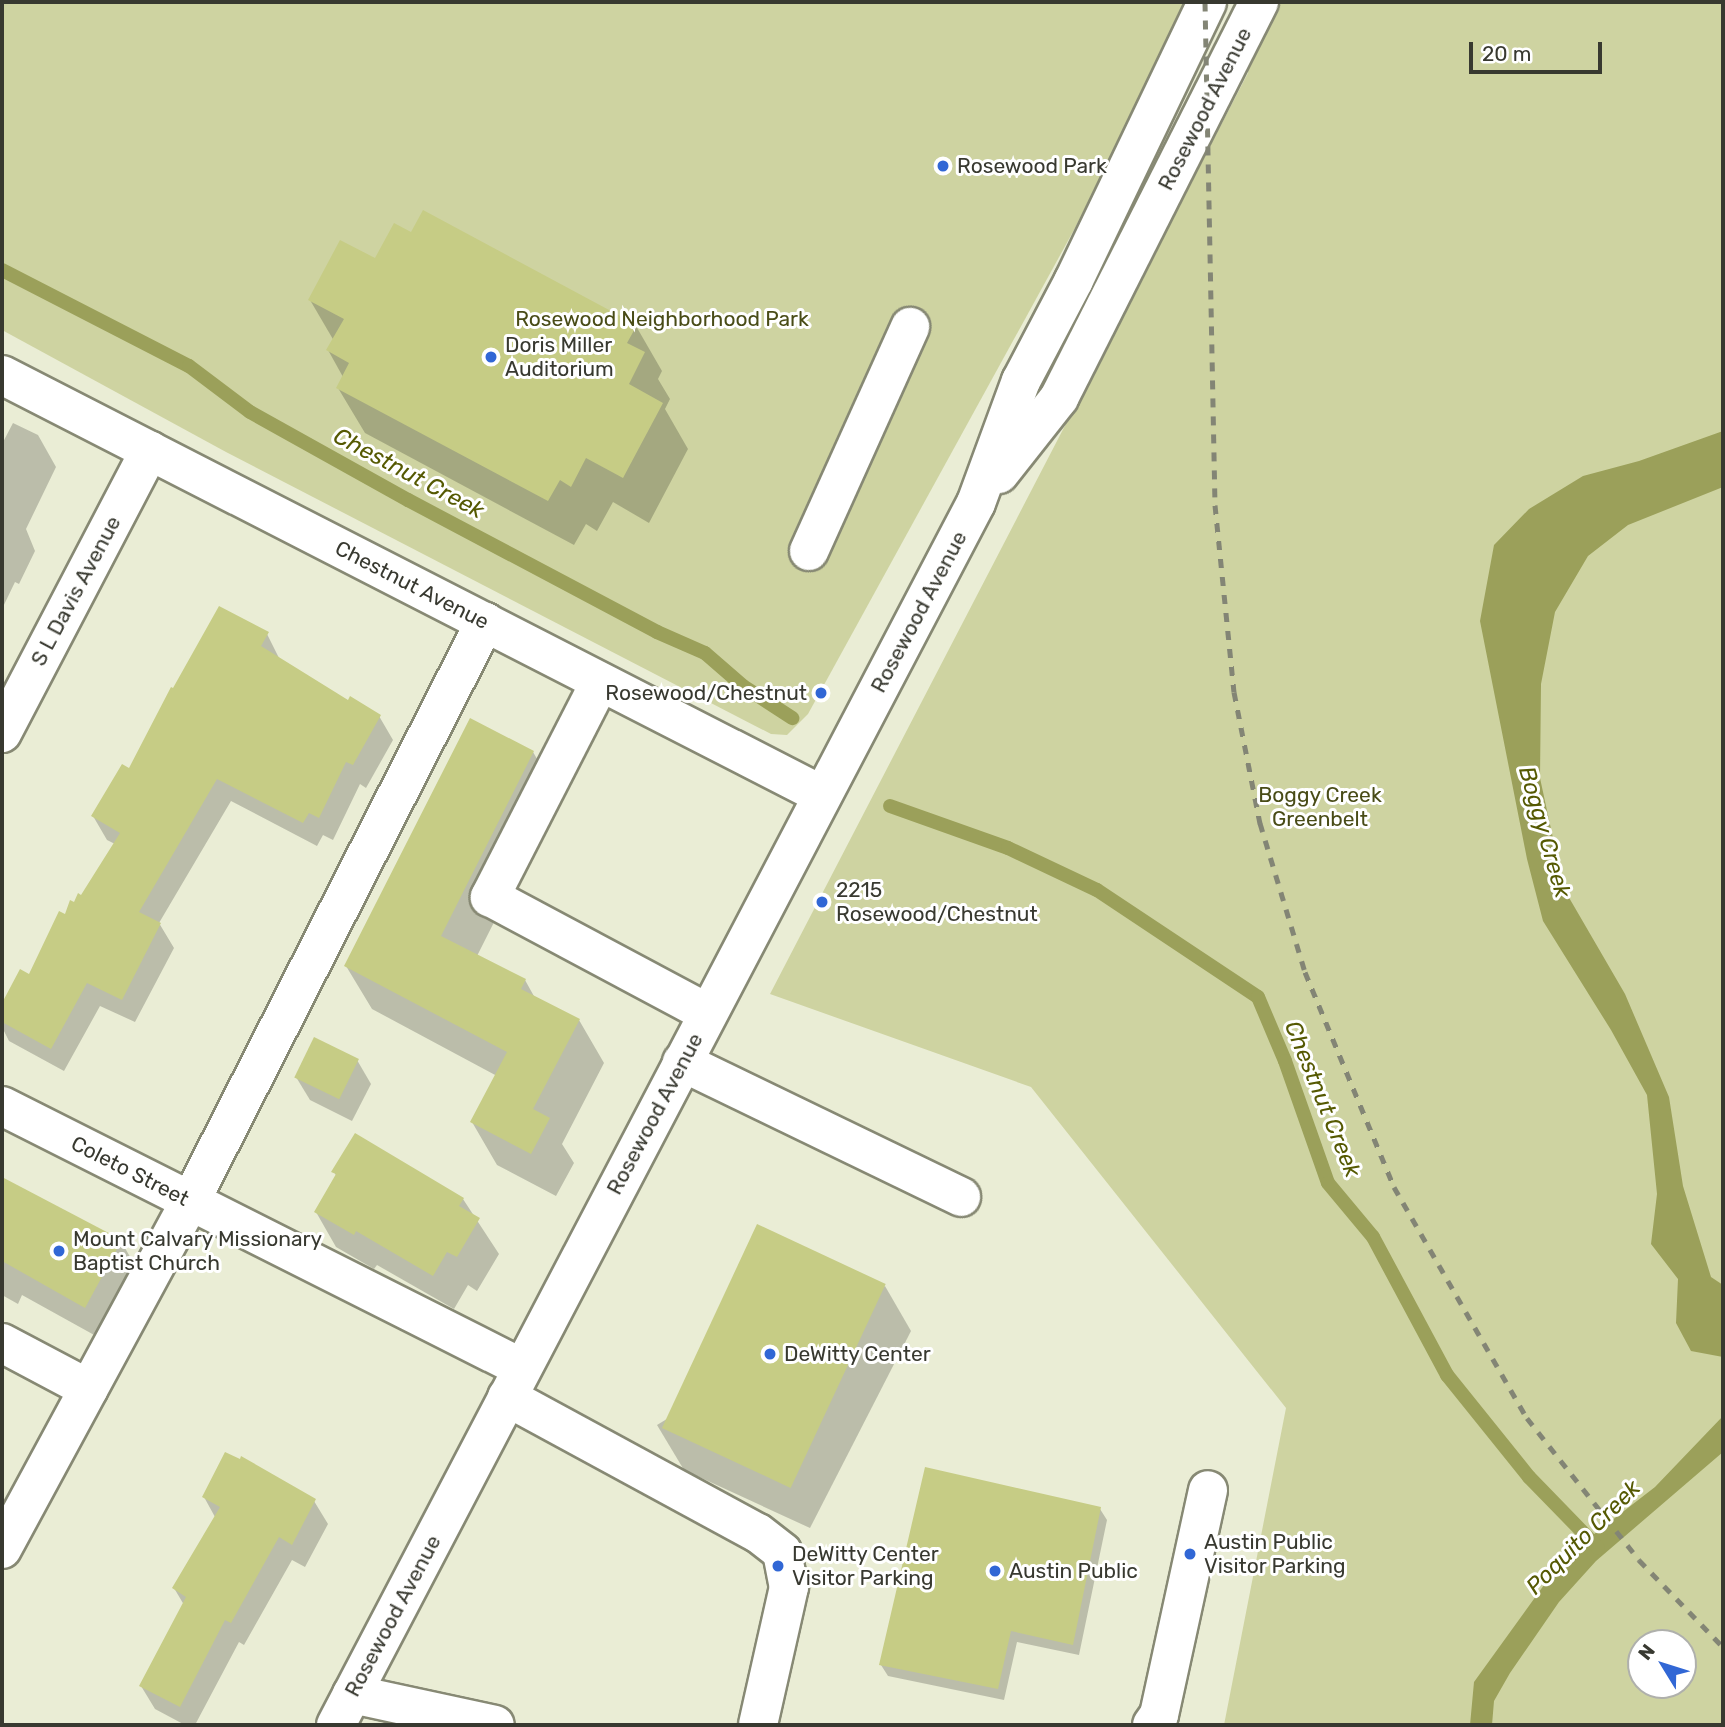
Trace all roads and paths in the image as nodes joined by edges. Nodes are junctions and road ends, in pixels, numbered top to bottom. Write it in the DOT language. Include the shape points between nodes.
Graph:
graph roads {
  1 [pos="1207,2"];
  2 [pos="1259,2"];
  3 [pos="910,327"];
  4 [pos="2,375"];
  5 [pos="150,450"];
  6 [pos="976,503"];
  7 [pos="809,551"];
  8 [pos="485,622"];
  9 [pos="600,682"];
  10 [pos="2,733"];
  11 [pos="822,795"];
  12 [pos="708,1013"];
  13 [pos="682,1062"];
  14 [pos="2,1106"];
  15 [pos="961,1197"];
  16 [pos="190,1202"];
  17 [pos="2,1343"];
  18 [pos="514,1382"];
  19 [pos="89,1389"];
  20 [pos="1208,1490"];
  21 [pos="2,1549"];
  22 [pos="344,1710"];
  23 [pos="495,1725"];
  24 [pos="758,1725"];
  25 [pos="1152,1725"];
  1 -- 6 [label="street, Rosewood Avenue" via="1021,381"];
  2 -- 6 [label="street, Rosewood Avenue" via="1059,398"];
  3 -- 7 [label="street"];
  4 -- 5 [label="street, Chestnut Avenue"];
  5 -- 8 [label="street, Chestnut Avenue"];
  5 -- 10 [label="street, S L Davis Avenue"];
  6 -- 11 [label="street, Rosewood Avenue"];
  8 -- 9 [label="street, Chestnut Avenue"];
  8 -- 16 [label="street"];
  9 -- 11 [label="street, Chestnut Avenue"];
  9 -- 12 [label="street" via="490,897"];
  11 -- 12 [label="street, Rosewood Avenue"];
  12 -- 13 [label="street, Rosewood Avenue"];
  13 -- 15 [label="street"];
  13 -- 18 [label="street, Rosewood Avenue"];
  14 -- 16 [label="street, Coleto Street"];
  16 -- 18 [label="street, Coleto Street"];
  16 -- 19 [label="street"];
  17 -- 19 [label="street"];
  18 -- 22 [label="street, Rosewood Avenue"];
  18 -- 24 [label="street, Coleto Street" via="758,1532 782,1552 789,1587"];
  19 -- 21 [label="street"];
  20 -- 25 [label="street" via="1159,1715"];
  22 -- 23 [label="street"];
}
